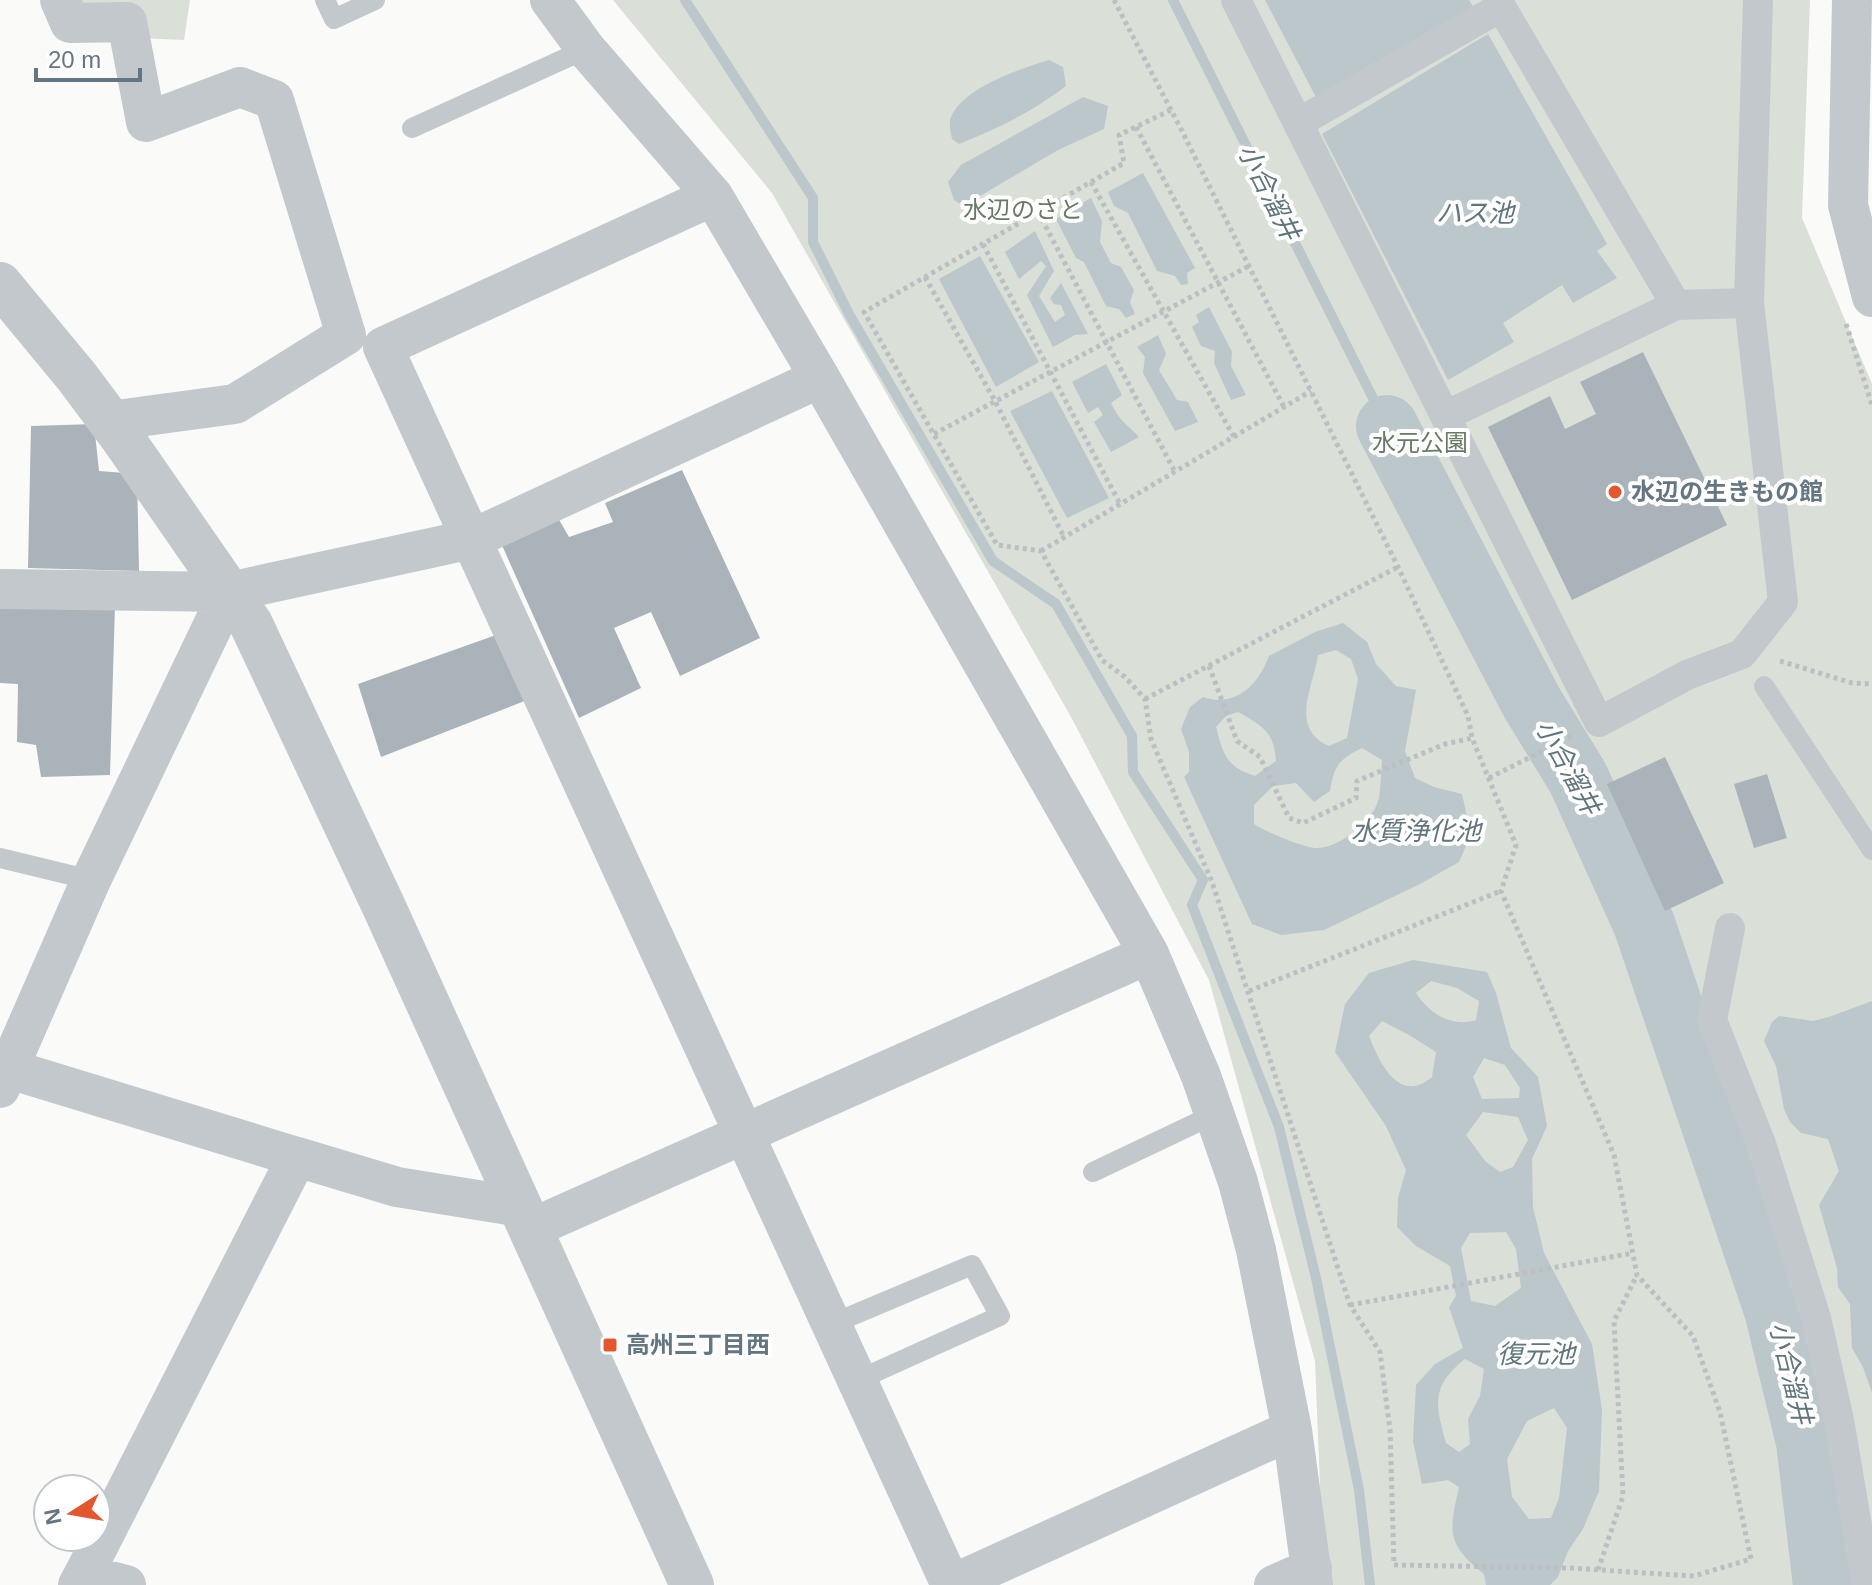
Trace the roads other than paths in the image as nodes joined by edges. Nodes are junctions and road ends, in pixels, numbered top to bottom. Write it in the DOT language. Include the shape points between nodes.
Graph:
graph roads {
  1 [pos="60,0"];
  2 [pos="325,0"];
  3 [pos="375,0"];
  4 [pos="550,0"];
  5 [pos="1236,0"];
  6 [pos="1758,0"];
  7 [pos="1852,0"];
  8 [pos="1499,4"];
  9 [pos="586,49"];
  10 [pos="1298,123"];
  11 [pos="412,128"];
  12 [pos="1860,172"];
  13 [pos="713,196"];
  14 [pos="0,284"];
  15 [pos="1872,297"];
  16 [pos="1749,303"];
  17 [pos="1676,305"];
  18 [pos="820,378"];
  19 [pos="1445,416"];
  20 [pos="109,421"];
  21 [pos="472,539"];
  22 [pos="0,589"];
  23 [pos="229,592"];
  24 [pos="1764,686"];
  25 [pos="1872,850"];
  26 [pos="0,858"];
  27 [pos="91,880"];
  28 [pos="1730,928"];
  29 [pos="1149,954"];
  30 [pos="3,1074"];
  31 [pos="1215,1114"];
  32 [pos="746,1135"];
  33 [pos="297,1157"];
  34 [pos="1093,1172"];
  35 [pos="526,1218"];
  36 [pos="832,1324"];
  37 [pos="858,1380"];
  38 [pos="1292,1430"];
  39 [pos="1313,1576"];
  40 [pos="81,1580"];
  41 [pos="126,1585"];
  42 [pos="692,1585"];
  43 [pos="951,1585"];
  44 [pos="1274,1585"];
  45 [pos="1867,1585"];
  1 -- 20 [label="street" via="70,23 127,22 146,122 240,87 274,100 346,335 235,404"];
  2 -- 3 [label="lane" via="334,19"];
  4 -- 9 [label="street"];
  5 -- 10 [label="street"];
  6 -- 16 [label="street"];
  7 -- 12 [label="street"];
  8 -- 10 [label="street"];
  8 -- 17 [label="street"];
  9 -- 11 [label="lane"];
  9 -- 13 [label="street"];
  10 -- 19 [label="street"];
  12 -- 15 [label="street" via="1848,205"];
  13 -- 18 [label="street"];
  13 -- 21 [label="street" via="383,347"];
  14 -- 20 [label="street"];
  16 -- 17 [label="street"];
  16 -- 19 [label="street" via="1783,602 1742,654 1687,675 1599,722"];
  17 -- 19 [label="street"];
  18 -- 21 [label="street"];
  18 -- 29 [label="street"];
  20 -- 23 [label="street"];
  21 -- 23 [label="street"];
  21 -- 32 [label="street"];
  22 -- 23 [label="street"];
  23 -- 27 [label="street"];
  23 -- 35 [label="street" via="258,639"];
  24 -- 25 [label="lane"];
  26 -- 27 [label="lane"];
  27 -- 30 [label="street"];
  28 -- 45 [label="street" via="1712,1020 1761,1144 1816,1318"];
  29 -- 31 [label="street"];
  29 -- 32 [label="street"];
  30 -- 33 [label="street"];
  31 -- 34 [label="lane"];
  31 -- 38 [label="street" via="1256,1250"];
  32 -- 35 [label="street"];
  32 -- 36 [label="street"];
  33 -- 35 [label="street"];
  33 -- 40 [label="street"];
  35 -- 42 [label="street"];
  36 -- 37 [label="street"];
  36 -- 37 [label="lane" via="972,1265 1000,1316"];
  37 -- 43 [label="street"];
  38 -- 39 [label="street"];
  38 -- 43 [label="street"];
  39 -- 44 [label="street"];
  40 -- 41 [label="street"];
}
